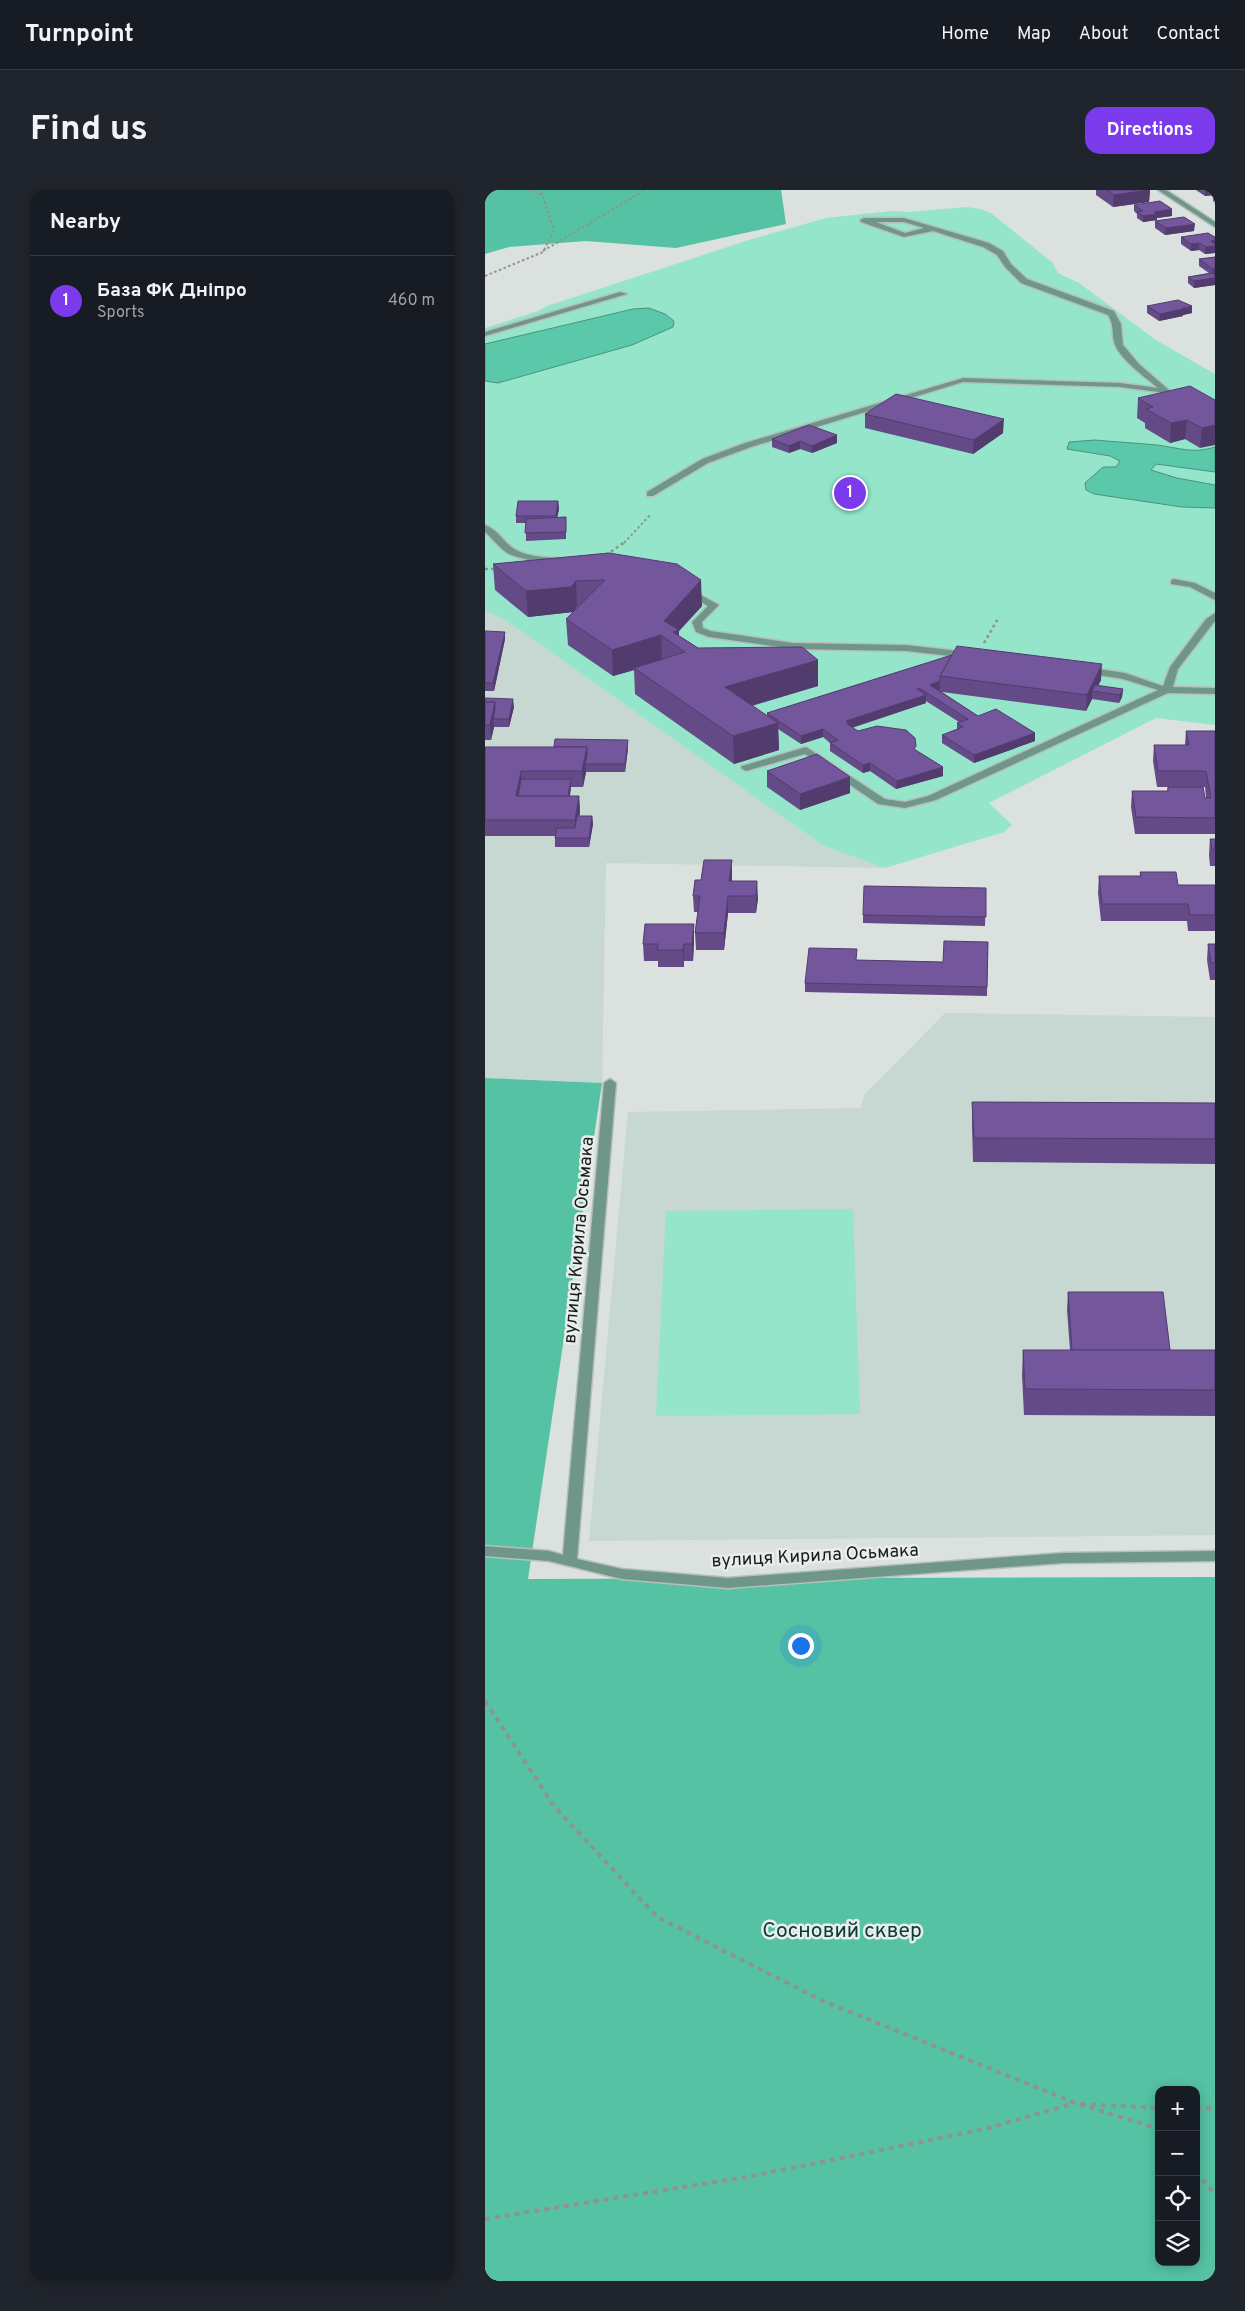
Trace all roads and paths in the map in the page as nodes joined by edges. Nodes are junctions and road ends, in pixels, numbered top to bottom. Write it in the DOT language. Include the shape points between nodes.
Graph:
graph roads {
  1 [pos="530,190"];
  2 [pos="541,190"];
  3 [pos="645,190"];
  4 [pos="1161,190"];
  5 [pos="543,195"];
  6 [pos="1215,225"];
  7 [pos="932,229"];
  8 [pos="543,252"];
  9 [pos="485,276"];
  10 [pos="623,294"];
  11 [pos="485,334"];
  12 [pos="650,494"];
  13 [pos="485,528"];
  14 [pos="579,563"];
  15 [pos="1174,582"];
  16 [pos="681,589"];
  17 [pos="1215,597"];
  18 [pos="1215,616"];
  19 [pos="999,617"];
  20 [pos="977,656"];
  21 [pos="1071,668"];
  22 [pos="1167,690"];
  23 [pos="1215,691"];
  24 [pos="746,768"];
  25 [pos="610,1083"];
  26 [pos="485,1552"];
  27 [pos="1215,1556"];
  28 [pos="570,1562"];
  29 [pos="485,1701"];
  30 [pos="1075,2103"];
  31 [pos="1155,2108"];
  32 [pos="1215,2108"];
  33 [pos="1200,2109"];
  34 [pos="1155,2128"];
  35 [pos="1199,2176"];
  36 [pos="1215,2194"];
  37 [pos="485,2219"];
  1 -- 5 [label="path"];
  2 -- 5 [label="path"];
  3 -- 8 [label="path"];
  4 -- 6 [label="street"];
  5 -- 8 [label="path" via="555,231"];
  7 -- 7 [label="street" via="905,235 864,220 904,220"];
  7 -- 12 [label="street" via="986,245 1000,253 1024,281 1111,313 1117,324 1119,345 1136,366 1170,392 1120,386 963,380 748,445 705,461"];
  8 -- 9 [label="path"];
  10 -- 11 [label="street"];
  13 -- 14 [label="street" via="509,550"];
  15 -- 17 [label="street" via="1192,585"];
  16 -- 20 [label="street" via="714,605 697,622 699,630 709,634 793,646 906,648"];
  18 -- 22 [label="street" via="1173,669"];
  19 -- 20 [label="path"];
  21 -- 22 [label="street" via="1125,676"];
  22 -- 23 [label="street"];
  22 -- 24 [label="street" via="932,798 905,805 883,802 806,750"];
  25 -- 28 [label="street, вулиця Кирила Осьмака"];
  26 -- 28 [label="street" via="549,1556"];
  27 -- 28 [label="street, вулиця Кирила Осьмака" via="1063,1558 728,1583 622,1574"];
  29 -- 30 [label="path" via="554,1806 657,1917 823,2001"];
  30 -- 31 [label="path"];
  30 -- 34 [label="path"];
  30 -- 37 [label="path" via="985,2129 752,2176"];
  32 -- 33 [label="path"];
  35 -- 36 [label="path"];
}
